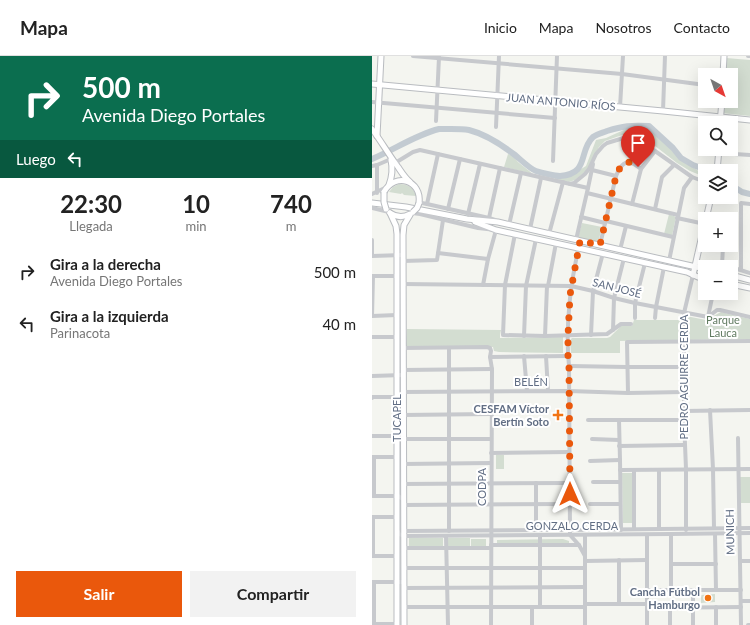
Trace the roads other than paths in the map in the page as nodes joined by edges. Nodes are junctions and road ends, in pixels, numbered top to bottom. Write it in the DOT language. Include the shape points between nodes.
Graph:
graph roads {
  1 [pos="381,56"];
  2 [pos="413,56"];
  3 [pos="499,56"];
  4 [pos="557,56"];
  5 [pos="623,56"];
  6 [pos="665,56"];
  7 [pos="724,56"];
  8 [pos="439,57"];
  9 [pos="498,64"];
  10 [pos="556,68"];
  11 [pos="723,68"];
  12 [pos="622,74"];
  13 [pos="664,80"];
  14 [pos="372,84"];
  15 [pos="698,84"];
  16 [pos="379,85"];
  17 [pos="438,90"];
  18 [pos="497,96"];
  19 [pos="555,101"];
  20 [pos="372,102"];
  21 [pos="379,103"];
  22 [pos="620,107"];
  23 [pos="437,108"];
  24 [pos="662,111"];
  25 [pos="496,113"];
  26 [pos="711,116"];
  27 [pos="555,118"];
  28 [pos="738,119"];
  29 [pos="750,120"];
  30 [pos="436,121"];
  31 [pos="496,127"];
  32 [pos="372,129"];
  33 [pos="377,136"];
  34 [pos="655,151"];
  35 [pos="738,153"];
  36 [pos="438,154"];
  37 [pos="750,155"];
  38 [pos="392,159"];
  39 [pos="460,159"];
  40 [pos="594,160"];
  41 [pos="553,161"];
  42 [pos="480,164"];
  43 [pos="377,165"];
  44 [pos="674,165"];
  45 [pos="372,166"];
  46 [pos="500,168"];
  47 [pos="641,168"];
  48 [pos="592,170"];
  49 [pos="521,173"];
  50 [pos="616,176"];
  51 [pos="692,177"];
  52 [pos="541,178"];
  53 [pos="698,179"];
  54 [pos="410,182"];
  55 [pos="563,182"];
  56 [pos="570,184"];
  57 [pos="588,188"];
  58 [pos="387,189"];
  59 [pos="377,193"];
  60 [pos="587,193"];
  61 [pos="372,194"];
  62 [pos="611,199"];
  63 [pos="420,202"];
  64 [pos="372,203"];
  65 [pos="427,204"];
  66 [pos="632,204"];
  67 [pos="750,204"];
  68 [pos="372,208"];
  69 [pos="448,209"];
  70 [pos="655,209"];
  71 [pos="389,211"];
  72 [pos="412,214"];
  73 [pos="468,216"];
  74 [pos="581,217"];
  75 [pos="678,217"];
  76 [pos="489,218"];
  77 [pos="443,220"];
  78 [pos="698,221"];
  79 [pos="498,222"];
  80 [pos="606,222"];
  81 [pos="509,225"];
  82 [pos="626,226"];
  83 [pos="530,229"];
  84 [pos="496,230"];
  85 [pos="516,234"];
  86 [pos="550,234"];
  87 [pos="673,237"];
  88 [pos="536,238"];
  89 [pos="372,240"];
  90 [pos="578,240"];
  91 [pos="556,243"];
  92 [pos="600,245"];
  93 [pos="578,248"];
  94 [pos="620,250"];
  95 [pos="698,250"];
  96 [pos="438,253"];
  97 [pos="603,253"];
  98 [pos="372,256"];
  99 [pos="401,257"];
  100 [pos="624,258"];
  101 [pos="488,259"];
  102 [pos="669,260"];
  103 [pos="645,263"];
  104 [pos="694,266"];
  105 [pos="664,267"];
  106 [pos="698,267"];
  107 [pos="738,269"];
  108 [pos="741,270"];
  109 [pos="750,272"];
  110 [pos="693,275"];
  111 [pos="372,276"];
  112 [pos="397,276"];
  113 [pos="698,276"];
  114 [pos="738,277"];
  115 [pos="750,280"];
  116 [pos="403,284"];
  117 [pos="483,285"];
  118 [pos="505,285"];
  119 [pos="738,285"];
  120 [pos="526,286"];
  121 [pos="547,286"];
  122 [pos="571,286"];
  123 [pos="750,288"];
  124 [pos="593,291"];
  125 [pos="372,297"];
  126 [pos="614,298"];
  127 [pos="712,300"];
  128 [pos="635,303"];
  129 [pos="656,307"];
  130 [pos="684,313"];
  131 [pos="397,315"];
  132 [pos="372,316"];
  133 [pos="708,317"];
  134 [pos="750,317"];
  135 [pos="635,318"];
  136 [pos="655,318"];
  137 [pos="631,324"];
  138 [pos="613,330"];
  139 [pos="591,335"];
  140 [pos="524,336"];
  141 [pos="545,336"];
  142 [pos="568,336"];
  143 [pos="372,337"];
  144 [pos="397,337"];
  145 [pos="684,341"];
  146 [pos="750,341"];
  147 [pos="403,348"];
  148 [pos="449,348"];
  149 [pos="524,356"];
  150 [pos="546,356"];
  151 [pos="568,356"];
  152 [pos="490,357"];
  153 [pos="569,366"];
  154 [pos="627,367"];
  155 [pos="683,367"];
  156 [pos="449,369"];
  157 [pos="492,369"];
  158 [pos="401,374"];
  159 [pos="372,376"];
  160 [pos="527,391"];
  161 [pos="548,391"];
  162 [pos="569,391"];
  163 [pos="403,392"];
  164 [pos="449,392"];
  165 [pos="492,392"];
  166 [pos="684,392"];
  167 [pos="628,393"];
  168 [pos="372,397"];
  169 [pos="397,397"];
  170 [pos="710,410"];
  171 [pos="750,410"];
  172 [pos="684,411"];
  173 [pos="449,414"];
  174 [pos="492,414"];
  175 [pos="403,415"];
  176 [pos="588,420"];
  177 [pos="619,420"];
  178 [pos="684,420"];
  179 [pos="372,436"];
  180 [pos="397,438"];
  181 [pos="738,438"];
  182 [pos="449,439"];
  183 [pos="491,439"];
  184 [pos="592,439"];
  185 [pos="403,440"];
  186 [pos="619,440"];
  187 [pos="684,445"];
  188 [pos="619,446"];
  189 [pos="569,452"];
  190 [pos="491,454"];
  191 [pos="373,457"];
  192 [pos="397,457"];
  193 [pos="620,460"];
  194 [pos="590,461"];
  195 [pos="449,463"];
  196 [pos="491,463"];
  197 [pos="403,464"];
  198 [pos="686,469"];
  199 [pos="713,469"];
  200 [pos="738,469"];
  201 [pos="750,469"];
  202 [pos="620,470"];
  203 [pos="634,470"];
  204 [pos="659,470"];
  205 [pos="373,478"];
  206 [pos="593,482"];
  207 [pos="620,482"];
  208 [pos="536,483"];
  209 [pos="569,483"];
  210 [pos="403,484"];
  211 [pos="449,484"];
  212 [pos="491,484"];
  213 [pos="373,496"];
  214 [pos="397,496"];
  215 [pos="403,502"];
  216 [pos="536,504"];
  217 [pos="570,504"];
  218 [pos="590,504"];
  219 [pos="620,504"];
  220 [pos="449,505"];
  221 [pos="491,505"];
  222 [pos="373,517"];
  223 [pos="397,517"];
  224 [pos="714,528"];
  225 [pos="750,528"];
  226 [pos="397,529"];
  227 [pos="659,529"];
  228 [pos="686,529"];
  229 [pos="536,530"];
  230 [pos="621,530"];
  231 [pos="634,530"];
  232 [pos="449,531"];
  233 [pos="739,531"];
  234 [pos="491,533"];
  235 [pos="570,533"];
  236 [pos="750,533"];
  237 [pos="404,534"];
  238 [pos="671,534"];
  239 [pos="686,534"];
  240 [pos="715,534"];
  241 [pos="540,535"];
  242 [pos="585,535"];
  243 [pos="648,535"];
  244 [pos="446,536"];
  245 [pos="373,538"];
  246 [pos="540,545"];
  247 [pos="579,545"];
  248 [pos="491,547"];
  249 [pos="404,548"];
  250 [pos="447,548"];
  251 [pos="373,556"];
  252 [pos="397,556"];
  253 [pos="585,558"];
  254 [pos="619,560"];
  255 [pos="647,560"];
  256 [pos="750,560"];
  257 [pos="740,561"];
  258 [pos="671,564"];
  259 [pos="716,564"];
  260 [pos="404,568"];
  261 [pos="447,568"];
  262 [pos="491,568"];
  263 [pos="540,568"];
  264 [pos="585,568"];
  265 [pos="373,582"];
  266 [pos="397,582"];
  267 [pos="404,582"];
  268 [pos="540,587"];
  269 [pos="585,587"];
  270 [pos="404,588"];
  271 [pos="447,588"];
  272 [pos="491,588"];
  273 [pos="647,590"];
  274 [pos="671,590"];
  275 [pos="693,590"];
  276 [pos="716,590"];
  277 [pos="740,590"];
  278 [pos="741,601"];
  279 [pos="750,601"];
  280 [pos="619,604"];
  281 [pos="373,606"];
  282 [pos="585,606"];
  283 [pos="647,606"];
  284 [pos="404,607"];
  285 [pos="447,607"];
  286 [pos="491,607"];
  287 [pos="532,607"];
  288 [pos="540,607"];
  289 [pos="693,607"];
  290 [pos="716,607"];
  291 [pos="741,607"];
  292 [pos="670,608"];
  293 [pos="373,624"];
  294 [pos="397,625"];
  295 [pos="404,625"];
  296 [pos="448,625"];
  297 [pos="491,625"];
  298 [pos="532,625"];
  299 [pos="585,625"];
  300 [pos="647,625"];
  301 [pos="670,625"];
  302 [pos="693,625"];
  303 [pos="716,625"];
  304 [pos="741,625"];
  1 -- 16 [label="main road"];
  2 -- 8 [label="street"];
  3 -- 9 [label="street"];
  4 -- 10 [label="street"];
  5 -- 12 [label="street"];
  6 -- 13 [label="street"];
  7 -- 11 [label="main road"];
  8 -- 9 [label="street"];
  8 -- 17 [label="street"];
  9 -- 10 [label="street"];
  9 -- 18 [label="street"];
  10 -- 12 [label="street"];
  10 -- 19 [label="street"];
  12 -- 13 [label="street"];
  12 -- 22 [label="street"];
  13 -- 15 [label="street"];
  13 -- 24 [label="street"];
  14 -- 16 [label="main road, JUAN ANTONIO RÍOS"];
  16 -- 17 [label="main road, JUAN ANTONIO RÍOS"];
  16 -- 21 [label="main road"];
  17 -- 18 [label="main road, JUAN ANTONIO RÍOS"];
  17 -- 23 [label="street"];
  18 -- 19 [label="main road, JUAN ANTONIO RÍOS"];
  18 -- 25 [label="street"];
  19 -- 22 [label="main road, JUAN ANTONIO RÍOS"];
  19 -- 27 [label="street"];
  20 -- 21 [label="street"];
  21 -- 23 [label="street"];
  21 -- 33 [label="main road"];
  22 -- 24 [label="main road, JUAN ANTONIO RÍOS"];
  23 -- 25 [label="street"];
  23 -- 30 [label="street"];
  24 -- 26 [label="main road, JUAN ANTONIO RÍOS"];
  25 -- 27 [label="street"];
  25 -- 31 [label="street"];
  27 -- 41 [label="street"];
  28 -- 29 [label="main road, JUAN ANTONIO RÍOS"];
  32 -- 33 [label="main road"];
  33 -- 38 [label="main road"];
  34 -- 40 [label="street" via="640,139 628,137 603,146"];
  34 -- 44 [label="street"];
  34 -- 47 [label="street"];
  35 -- 37 [label="street"];
  36 -- 38 [label="street" via="417,150"];
  36 -- 39 [label="street"];
  36 -- 65 [label="street"];
  38 -- 43 [label="street"];
  38 -- 54 [label="main road"];
  38 -- 58 [label="main road" via="392,175"];
  39 -- 42 [label="street"];
  39 -- 69 [label="street"];
  40 -- 48 [label="street"];
  40 -- 56 [label="street" via="585,174 574,184"];
  42 -- 46 [label="street"];
  42 -- 73 [label="street"];
  43 -- 45 [label="street"];
  43 -- 59 [label="street"];
  44 -- 51 [label="street"];
  44 -- 70 [label="street" via="662,177"];
  46 -- 49 [label="street"];
  46 -- 76 [label="street"];
  47 -- 50 [label="street" via="632,162 625,162"];
  47 -- 66 [label="street"];
  48 -- 50 [label="street"];
  48 -- 57 [label="street"];
  49 -- 52 [label="street"];
  49 -- 81 [label="street"];
  50 -- 62 [label="street"];
  51 -- 53 [label="street"];
  51 -- 75 [label="street" via="684,188"];
  52 -- 55 [label="street"];
  52 -- 83 [label="street"];
  54 -- 58 [label="main road" via="397,181"];
  54 -- 63 [label="main road" via="418,190"];
  55 -- 56 [label="street"];
  55 -- 86 [label="street"];
  56 -- 57 [label="street"];
  57 -- 60 [label="street"];
  58 -- 59 [label="street"];
  58 -- 71 [label="main road, bridge" via="384,202"];
  59 -- 61 [label="street"];
  60 -- 62 [label="street"];
  60 -- 74 [label="street"];
  62 -- 66 [label="street"];
  62 -- 80 [label="street"];
  63 -- 65 [label="street"];
  63 -- 72 [label="main road, bridge"];
  64 -- 73 [label="main road"];
  65 -- 69 [label="street"];
  66 -- 70 [label="street"];
  67 -- 108 [label="street" via="741,203"];
  68 -- 71 [label="street"];
  69 -- 73 [label="street"];
  70 -- 75 [label="street"];
  71 -- 72 [label="main road" via="401,217"];
  71 -- 99 [label="main road, TUCAPEL" via="395,223"];
  72 -- 77 [label="street"];
  72 -- 99 [label="main road, TUCAPEL" via="403,228"];
  73 -- 76 [label="street"];
  73 -- 79 [label="main road"];
  73 -- 84 [label="main road"];
  74 -- 80 [label="street"];
  74 -- 90 [label="street"];
  75 -- 78 [label="street"];
  75 -- 87 [label="street"];
  76 -- 79 [label="street"];
  77 -- 84 [label="street"];
  77 -- 96 [label="street"];
  79 -- 81 [label="main road"];
  80 -- 82 [label="street"];
  80 -- 92 [label="street"];
  81 -- 83 [label="main road"];
  82 -- 87 [label="street"];
  82 -- 94 [label="street"];
  83 -- 86 [label="main road"];
  84 -- 85 [label="main road"];
  84 -- 101 [label="street"];
  85 -- 88 [label="main road"];
  85 -- 118 [label="street"];
  86 -- 90 [label="main road"];
  87 -- 102 [label="street"];
  88 -- 91 [label="main road"];
  88 -- 120 [label="street"];
  89 -- 98 [label="street"];
  90 -- 92 [label="main road"];
  90 -- 93 [label="street"];
  91 -- 93 [label="main road"];
  91 -- 121 [label="street"];
  92 -- 94 [label="main road"];
  93 -- 97 [label="main road"];
  93 -- 122 [label="street"];
  94 -- 102 [label="main road"];
  95 -- 104 [label="main road, PEDRO AGUIRRE CERDA"];
  96 -- 99 [label="street" via="437,260"];
  96 -- 101 [label="street"];
  97 -- 100 [label="main road"];
  97 -- 124 [label="street"];
  98 -- 99 [label="street"];
  99 -- 112 [label="main road, TUCAPEL"];
  99 -- 116 [label="main road, TUCAPEL"];
  100 -- 103 [label="main road"];
  100 -- 126 [label="street"];
  101 -- 117 [label="street"];
  102 -- 104 [label="main road"];
  103 -- 105 [label="main road"];
  103 -- 128 [label="street"];
  104 -- 106 [label="main road"];
  104 -- 110 [label="main road, PEDRO AGUIRRE CERDA"];
  105 -- 110 [label="main road"];
  105 -- 129 [label="street"];
  107 -- 108 [label="street"];
  108 -- 109 [label="street"];
  110 -- 113 [label="main road"];
  110 -- 130 [label="street, PEDRO AGUIRRE CERDA"];
  111 -- 112 [label="street"];
  111 -- 125 [label="street"];
  112 -- 131 [label="main road, TUCAPEL"];
  114 -- 115 [label="main road"];
  116 -- 117 [label="street, SAN JOSÉ"];
  116 -- 147 [label="main road, TUCAPEL"];
  117 -- 118 [label="street, SAN JOSÉ"];
  118 -- 120 [label="street, SAN JOSÉ"];
  118 -- 140 [label="street" via="503,335"];
  119 -- 123 [label="main road"];
  120 -- 121 [label="street, SAN JOSÉ"];
  120 -- 140 [label="street"];
  121 -- 122 [label="street, SAN JOSÉ"];
  121 -- 141 [label="street"];
  122 -- 124 [label="street, SAN JOSÉ"];
  122 -- 142 [label="street"];
  124 -- 126 [label="street, SAN JOSÉ"];
  124 -- 139 [label="street"];
  125 -- 132 [label="street"];
  126 -- 128 [label="street, SAN JOSÉ"];
  126 -- 138 [label="street"];
  127 -- 133 [label="street"];
  128 -- 129 [label="street, SAN JOSÉ"];
  128 -- 135 [label="street"];
  129 -- 130 [label="street, SAN JOSÉ"];
  129 -- 136 [label="street"];
  130 -- 133 [label="street, SAN JOSÉ"];
  130 -- 145 [label="street, PEDRO AGUIRRE CERDA"];
  131 -- 132 [label="street"];
  131 -- 144 [label="main road, TUCAPEL"];
  133 -- 134 [label="street, SAN JOSÉ" via="720,310"];
  137 -- 138 [label="street" via="621,324"];
  138 -- 139 [label="street" via="608,334"];
  139 -- 142 [label="street"];
  140 -- 141 [label="street"];
  141 -- 142 [label="street"];
  142 -- 151 [label="street"];
  143 -- 144 [label="street"];
  144 -- 158 [label="main road, TUCAPEL"];
  145 -- 146 [label="street"];
  145 -- 154 [label="street" via="627,342"];
  145 -- 155 [label="street, PEDRO AGUIRRE CERDA"];
  147 -- 148 [label="street"];
  147 -- 158 [label="main road, TUCAPEL"];
  148 -- 152 [label="street, CODPA" via="487,347 492,352"];
  148 -- 156 [label="street"];
  149 -- 150 [label="street"];
  149 -- 152 [label="street"];
  149 -- 160 [label="street"];
  150 -- 151 [label="street"];
  150 -- 161 [label="street"];
  151 -- 153 [label="street"];
  152 -- 157 [label="street, CODPA"];
  153 -- 154 [label="street"];
  153 -- 162 [label="street"];
  154 -- 155 [label="street"];
  154 -- 167 [label="street"];
  155 -- 166 [label="street, PEDRO AGUIRRE CERDA"];
  156 -- 157 [label="street"];
  156 -- 158 [label="street"];
  156 -- 164 [label="street"];
  157 -- 165 [label="street, CODPA"];
  158 -- 159 [label="street"];
  158 -- 163 [label="main road, TUCAPEL"];
  158 -- 169 [label="main road, TUCAPEL"];
  160 -- 161 [label="street, BELÉN"];
  160 -- 165 [label="street, BELÉN"];
  161 -- 162 [label="street, BELÉN"];
  162 -- 167 [label="street, BELÉN"];
  162 -- 189 [label="street"];
  163 -- 164 [label="street, BELÉN"];
  163 -- 175 [label="main road, TUCAPEL"];
  164 -- 165 [label="street, BELÉN"];
  164 -- 173 [label="street"];
  165 -- 174 [label="street, CODPA"];
  166 -- 167 [label="street, BELÉN"];
  166 -- 172 [label="street, PEDRO AGUIRRE CERDA"];
  168 -- 169 [label="street"];
  169 -- 180 [label="main road, TUCAPEL"];
  170 -- 171 [label="street"];
  170 -- 172 [label="street"];
  170 -- 199 [label="street"];
  172 -- 178 [label="street, PEDRO AGUIRRE CERDA"];
  173 -- 174 [label="street"];
  173 -- 175 [label="street"];
  173 -- 182 [label="street"];
  174 -- 183 [label="street, CODPA"];
  175 -- 185 [label="main road, TUCAPEL"];
  176 -- 177 [label="street"];
  177 -- 178 [label="street"];
  177 -- 186 [label="street"];
  178 -- 187 [label="street, PEDRO AGUIRRE CERDA"];
  179 -- 180 [label="street"];
  180 -- 185 [label="street"];
  180 -- 192 [label="main road, TUCAPEL"];
  181 -- 200 [label="street, MUNICH"];
  182 -- 183 [label="street"];
  182 -- 185 [label="street"];
  182 -- 195 [label="street"];
  183 -- 190 [label="street, CODPA"];
  184 -- 186 [label="street"];
  185 -- 197 [label="main road, TUCAPEL"];
  186 -- 188 [label="street"];
  187 -- 188 [label="street"];
  187 -- 198 [label="street, PEDRO AGUIRRE CERDA"];
  188 -- 193 [label="street"];
  189 -- 190 [label="street"];
  189 -- 209 [label="street"];
  190 -- 196 [label="street, CODPA"];
  191 -- 192 [label="street"];
  191 -- 205 [label="street"];
  192 -- 214 [label="main road, TUCAPEL"];
  193 -- 194 [label="street"];
  193 -- 202 [label="street"];
  195 -- 196 [label="street"];
  195 -- 197 [label="street"];
  195 -- 211 [label="street"];
  196 -- 212 [label="street, CODPA"];
  197 -- 210 [label="main road, TUCAPEL"];
  198 -- 199 [label="street"];
  198 -- 204 [label="street"];
  198 -- 228 [label="street, PEDRO AGUIRRE CERDA"];
  199 -- 200 [label="street"];
  199 -- 224 [label="street"];
  200 -- 201 [label="street"];
  200 -- 233 [label="street, MUNICH"];
  202 -- 203 [label="street"];
  202 -- 207 [label="street"];
  203 -- 204 [label="street"];
  203 -- 231 [label="street"];
  204 -- 227 [label="street"];
  205 -- 213 [label="street"];
  206 -- 207 [label="street"];
  207 -- 219 [label="street"];
  208 -- 209 [label="street"];
  208 -- 212 [label="street"];
  208 -- 216 [label="street"];
  209 -- 217 [label="street"];
  210 -- 211 [label="street"];
  210 -- 215 [label="main road, TUCAPEL"];
  211 -- 212 [label="street"];
  211 -- 220 [label="street"];
  212 -- 221 [label="street, CODPA"];
  213 -- 214 [label="street"];
  214 -- 215 [label="street"];
  214 -- 223 [label="main road, TUCAPEL"];
  215 -- 220 [label="street"];
  215 -- 237 [label="main road, TUCAPEL"];
  216 -- 217 [label="street"];
  216 -- 221 [label="street"];
  216 -- 229 [label="street"];
  217 -- 235 [label="street"];
  218 -- 219 [label="street"];
  219 -- 230 [label="street"];
  220 -- 221 [label="street"];
  220 -- 232 [label="street"];
  221 -- 234 [label="street, CODPA"];
  222 -- 223 [label="street"];
  222 -- 245 [label="street"];
  223 -- 226 [label="main road, TUCAPEL"];
  224 -- 228 [label="street, GONZALO CERDA"];
  224 -- 233 [label="street, GONZALO CERDA"];
  225 -- 233 [label="street, GONZALO CERDA"];
  226 -- 237 [label="street" via="400,534"];
  226 -- 252 [label="main road, TUCAPEL"];
  227 -- 228 [label="street, GONZALO CERDA"];
  227 -- 231 [label="street, GONZALO CERDA"];
  228 -- 239 [label="street, PEDRO AGUIRRE CERDA"];
  229 -- 234 [label="street, GONZALO CERDA"];
  229 -- 235 [label="street, GONZALO CERDA"];
  230 -- 231 [label="street, GONZALO CERDA"];
  230 -- 235 [label="street, GONZALO CERDA"];
  232 -- 234 [label="street, GONZALO CERDA"];
  232 -- 237 [label="street, GONZALO CERDA"];
  233 -- 236 [label="street, GONZALO CERDA"];
  233 -- 240 [label="street, GONZALO CERDA"];
  233 -- 257 [label="street, MUNICH"];
  234 -- 241 [label="street, GONZALO CERDA"];
  234 -- 244 [label="street, GONZALO CERDA"];
  234 -- 248 [label="street, CODPA"];
  235 -- 241 [label="street, GONZALO CERDA"];
  235 -- 242 [label="street, GONZALO CERDA"];
  235 -- 247 [label="street"];
  237 -- 244 [label="street, GONZALO CERDA"];
  237 -- 249 [label="main road, TUCAPEL"];
  238 -- 239 [label="street, GONZALO CERDA"];
  238 -- 243 [label="street, GONZALO CERDA"];
  238 -- 258 [label="street"];
  239 -- 240 [label="street, GONZALO CERDA"];
  240 -- 259 [label="street"];
  241 -- 246 [label="street"];
  242 -- 243 [label="street, GONZALO CERDA"];
  242 -- 253 [label="street"];
  243 -- 255 [label="street"];
  244 -- 250 [label="street"];
  245 -- 251 [label="street"];
  246 -- 247 [label="street, GONZALO CERDA"];
  246 -- 248 [label="street, GONZALO CERDA"];
  246 -- 263 [label="street"];
  247 -- 253 [label="street"];
  248 -- 250 [label="street, GONZALO CERDA"];
  248 -- 262 [label="street, CODPA"];
  249 -- 250 [label="street, GONZALO CERDA"];
  249 -- 260 [label="main road, TUCAPEL"];
  250 -- 261 [label="street"];
  251 -- 252 [label="street"];
  252 -- 266 [label="main road, TUCAPEL"];
  253 -- 254 [label="street"];
  253 -- 264 [label="street"];
  254 -- 255 [label="street"];
  254 -- 280 [label="street"];
  255 -- 273 [label="street"];
  256 -- 257 [label="street"];
  257 -- 277 [label="street, MUNICH"];
  258 -- 259 [label="street"];
  258 -- 274 [label="street"];
  259 -- 276 [label="street"];
  260 -- 261 [label="street"];
  260 -- 267 [label="main road, TUCAPEL"];
  261 -- 262 [label="street"];
  261 -- 271 [label="street"];
  262 -- 263 [label="street"];
  262 -- 272 [label="street, CODPA"];
  263 -- 264 [label="street"];
  263 -- 268 [label="street"];
  264 -- 269 [label="street"];
  265 -- 266 [label="street"];
  265 -- 281 [label="street"];
  266 -- 267 [label="street"];
  266 -- 294 [label="main road, TUCAPEL"];
  267 -- 270 [label="main road, TUCAPEL"];
  268 -- 269 [label="street"];
  268 -- 272 [label="street"];
  268 -- 288 [label="street"];
  269 -- 282 [label="street"];
  270 -- 271 [label="street"];
  270 -- 284 [label="main road, TUCAPEL"];
  271 -- 272 [label="street"];
  271 -- 285 [label="street"];
  272 -- 286 [label="street, CODPA"];
  273 -- 274 [label="street"];
  273 -- 283 [label="street"];
  274 -- 275 [label="street"];
  275 -- 276 [label="street"];
  275 -- 289 [label="street"];
  276 -- 277 [label="street"];
  277 -- 278 [label="street, MUNICH"];
  278 -- 279 [label="street"];
  278 -- 291 [label="street, MUNICH"];
  280 -- 282 [label="street"];
  280 -- 283 [label="street"];
  281 -- 293 [label="street"];
  282 -- 288 [label="street"];
  282 -- 299 [label="street"];
  283 -- 292 [label="street"];
  283 -- 300 [label="street"];
  284 -- 285 [label="street"];
  284 -- 295 [label="main road, TUCAPEL"];
  285 -- 286 [label="street"];
  285 -- 296 [label="street"];
  286 -- 287 [label="street"];
  286 -- 297 [label="street, CODPA"];
  287 -- 288 [label="street"];
  287 -- 298 [label="street"];
  289 -- 290 [label="street"];
  289 -- 292 [label="street"];
  289 -- 302 [label="street"];
  290 -- 291 [label="street"];
  290 -- 303 [label="street"];
  291 -- 304 [label="street, MUNICH"];
  292 -- 301 [label="street"];
  293 -- 294 [label="street"];
}
